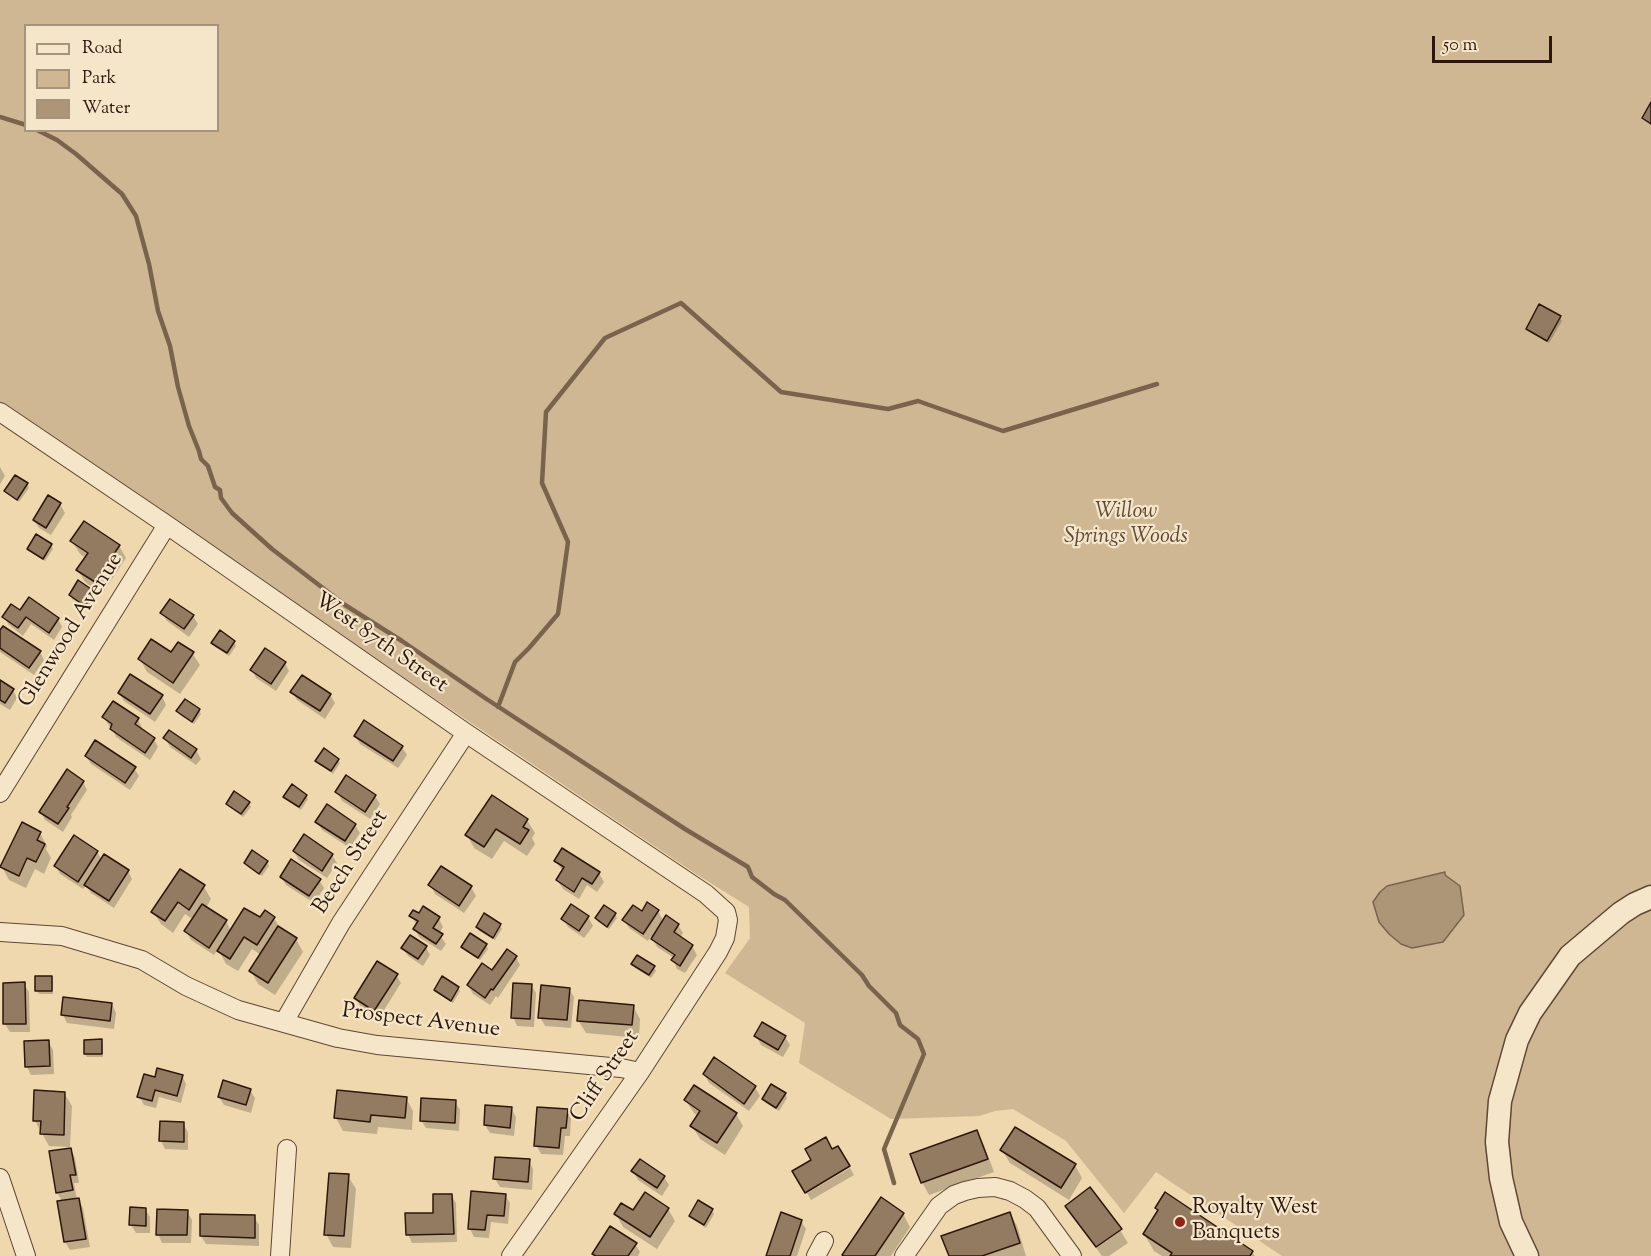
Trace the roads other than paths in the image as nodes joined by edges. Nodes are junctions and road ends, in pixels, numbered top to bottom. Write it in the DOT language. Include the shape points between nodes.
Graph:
graph roads {
  1 [pos="0,412"];
  2 [pos="167,525"];
  3 [pos="466,733"];
  4 [pos="0,793"];
  5 [pos="1651,897"];
  6 [pos="728,920"];
  7 [pos="0,932"];
  8 [pos="284,1022"];
  9 [pos="639,1072"];
  10 [pos="287,1149"];
  11 [pos="0,1178"];
  12 [pos="26,1256"];
  13 [pos="280,1256"];
  14 [pos="511,1256"];
  15 [pos="904,1256"];
  16 [pos="1072,1256"];
  17 [pos="1527,1256"];
  1 -- 2 [label="street, West 87th Street"];
  2 -- 3 [label="street, West 87th Street"];
  2 -- 4 [label="street, Glenwood Avenue"];
  3 -- 6 [label="street, West 87th Street" via="706,894 726,912"];
  3 -- 8 [label="street, Beech Street" via="341,923"];
  5 -- 17 [label="street" via="1622,913 1570,956 1530,1012 1517,1040 1500,1101 1497,1142 1511,1222"];
  6 -- 9 [label="street, Cliff Street" via="718,951"];
  7 -- 8 [label="street, Prospect Avenue" via="62,936 142,960 238,1010"];
  8 -- 9 [label="street, Prospect Avenue" via="338,1038 377,1044"];
  9 -- 14 [label="street, Cliff Street"];
  10 -- 13 [label="street"];
  11 -- 12 [label="street"];
  15 -- 16 [label="street" via="939,1206 965,1191 995,1187 1010,1191 1037,1208"];
}
